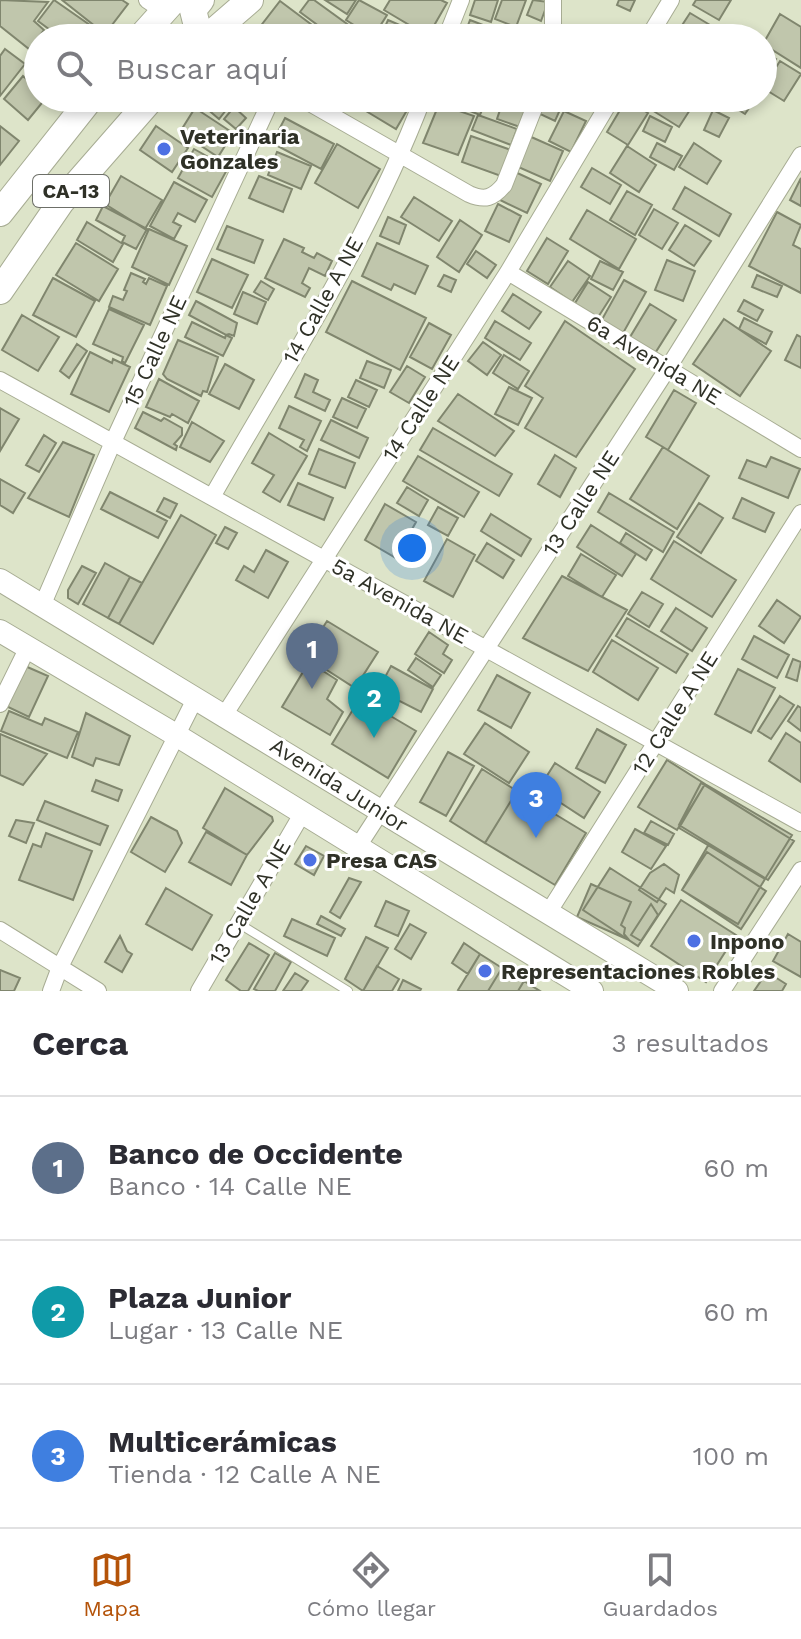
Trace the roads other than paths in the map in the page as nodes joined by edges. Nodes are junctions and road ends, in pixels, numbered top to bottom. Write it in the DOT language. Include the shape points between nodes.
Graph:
graph roads {
  1 [pos="201,0"];
  2 [pos="250,0"];
  3 [pos="461,0"];
  4 [pos="553,0"];
  5 [pos="671,0"];
  6 [pos="161,3"];
  7 [pos="148,24"];
  8 [pos="198,24"];
  9 [pos="220,24"];
  10 [pos="452,24"];
  11 [pos="553,24"];
  12 [pos="656,24"];
  13 [pos="80,112"];
  14 [pos="140,112"];
  15 [pos="266,112"];
  16 [pos="325,112"];
  17 [pos="418,112"];
  18 [pos="533,112"];
  19 [pos="604,112"];
  20 [pos="801,155"];
  21 [pos="401,156"];
  22 [pos="0,213"];
  23 [pos="508,272"];
  24 [pos="0,291"];
  25 [pos="668,368"];
  26 [pos="0,380"];
  27 [pos="113,442"];
  28 [pos="801,449"];
  29 [pos="212,497"];
  30 [pos="801,513"];
  31 [pos="324,559"];
  32 [pos="0,580"];
  33 [pos="42,606"];
  34 [pos="0,631"];
  35 [pos="28,647"];
  36 [pos="486,649"];
  37 [pos="196,697"];
  38 [pos="0,704"];
  39 [pos="225,714"];
  40 [pos="176,735"];
  41 [pos="656,743"];
  42 [pos="380,810"];
  43 [pos="302,814"];
  44 [pos="801,823"];
  45 [pos="357,848"];
  46 [pos="801,870"];
  47 [pos="548,913"];
  48 [pos="238,923"];
  49 [pos="0,930"];
  50 [pos="60,967"];
  51 [pos="581,988"];
  52 [pos="51,991"];
  53 [pos="98,991"];
  54 [pos="199,991"];
  55 [pos="348,991"];
  56 [pos="677,991"];
  57 [pos="722,991"];
  1 -- 8 [label="highway" via="193,10"];
  2 -- 9 [label="highway"];
  3 -- 10 [label="street"];
  4 -- 11 [label="street"];
  5 -- 12 [label="street"];
  6 -- 7 [label="highway"];
  13 -- 22 [label="highway, CA-13"];
  14 -- 24 [label="highway, CA-13" via="61,202"];
  15 -- 27 [label="street, 15 Calle NE"];
  16 -- 21 [label="street"];
  17 -- 21 [label="street, 14 Calle A NE"];
  18 -- 21 [label="street" via="504,185 487,198 469,194"];
  19 -- 23 [label="street, 14 Calle NE"];
  20 -- 25 [label="street, 13 Calle NE"];
  21 -- 29 [label="street, 14 Calle A NE"];
  23 -- 25 [label="street, 6a Avenida NE"];
  23 -- 31 [label="street, 14 Calle NE"];
  25 -- 28 [label="street, 6a Avenida NE"];
  25 -- 36 [label="street, 13 Calle NE"];
  26 -- 27 [label="street, 5a Avenida NE"];
  27 -- 29 [label="street, 5a Avenida NE"];
  27 -- 33 [label="street, 15 Calle NE"];
  29 -- 31 [label="street, 5a Avenida NE"];
  30 -- 41 [label="street, 12 Calle A NE"];
  31 -- 36 [label="street, 5a Avenida NE"];
  31 -- 39 [label="street, 14 Calle NE"];
  32 -- 33 [label="main road, Avenida Junior"];
  33 -- 37 [label="main road, Avenida Junior"];
  34 -- 35 [label="main road, Avenida Junior"];
  35 -- 38 [label="street"];
  35 -- 40 [label="main road, Avenida Junior"];
  36 -- 41 [label="street, 5a Avenida NE"];
  36 -- 42 [label="street, 13 Calle NE"];
  37 -- 39 [label="main road, Avenida Junior"];
  37 -- 40 [label="street"];
  39 -- 42 [label="main road, Avenida Junior"];
  40 -- 43 [label="main road, Avenida Junior"];
  40 -- 50 [label="street"];
  41 -- 44 [label="street, 5a Avenida NE"];
  41 -- 47 [label="street, 12 Calle A NE"];
  42 -- 45 [label="street, 13 Calle NE"];
  42 -- 47 [label="main road, Avenida Junior"];
  43 -- 45 [label="main road, Avenida Junior"];
  43 -- 48 [label="street, 13 Calle A NE"];
  45 -- 51 [label="main road, Avenida Junior"];
  46 -- 57 [label="street"];
  47 -- 56 [label="main road, Avenida Junior"];
  48 -- 54 [label="street, 13 Calle A NE"];
  48 -- 55 [label="lane"];
  49 -- 50 [label="street"];
  50 -- 52 [label="street"];
  50 -- 53 [label="street"];
}
